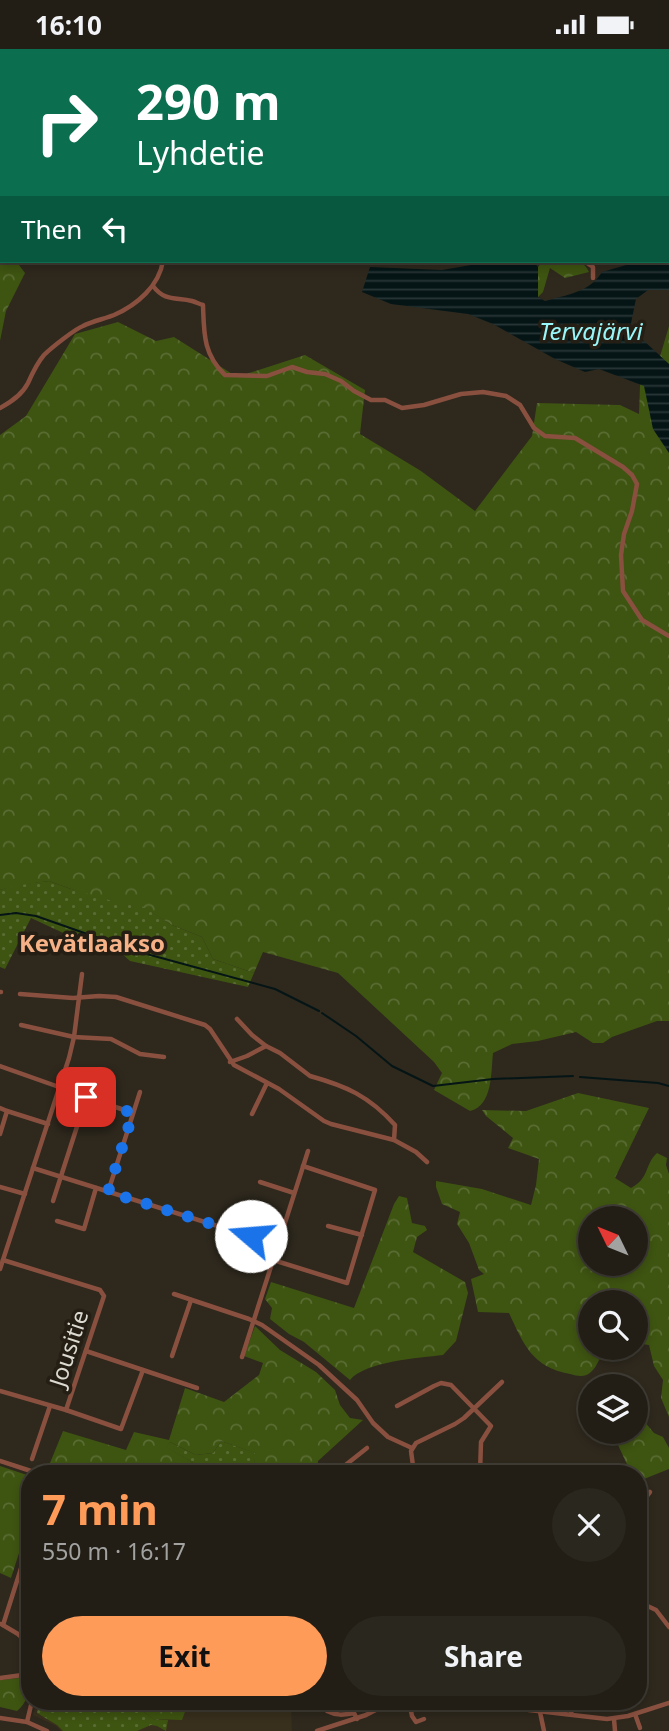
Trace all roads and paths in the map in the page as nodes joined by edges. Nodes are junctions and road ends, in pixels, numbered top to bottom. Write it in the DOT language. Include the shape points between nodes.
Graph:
graph roads {
  1 [pos="162,263"];
  2 [pos="587,263"];
  3 [pos="593,278"];
  4 [pos="153,286"];
  5 [pos="0,408"];
  6 [pos="669,636"];
  7 [pos="82,974"];
  8 [pos="20,994"];
  9 [pos="79,997"];
  10 [pos="237,1019"];
  11 [pos="21,1025"];
  12 [pos="74,1037"];
  13 [pos="266,1046"];
  14 [pos="164,1057"];
  15 [pos="230,1062"];
  16 [pos="1,1066"];
  17 [pos="93,1077"];
  18 [pos="267,1083"];
  19 [pos="59,1087"];
  20 [pos="140,1092"];
  21 [pos="86,1097"];
  22 [pos="0,1108"];
  23 [pos="7,1111"];
  24 [pos="133,1113"];
  25 [pos="252,1114"];
  26 [pos="48,1124"];
  27 [pos="0,1135"];
  28 [pos="394,1140"];
  29 [pos="308,1151"];
  30 [pos="427,1161"];
  31 [pos="303,1166"];
  32 [pos="33,1168"];
  33 [pos="61,1177"];
  34 [pos="260,1182"];
  35 [pos="0,1187"];
  36 [pos="96,1188"];
  37 [pos="108,1192"];
  38 [pos="294,1193"];
  39 [pos="25,1195"];
  40 [pos="53,1201"];
  41 [pos="57,1221"];
  42 [pos="328,1226"];
  43 [pos="362,1235"];
  44 [pos="278,1245"];
  45 [pos="3,1259"];
  46 [pos="273,1260"];
  47 [pos="0,1269"];
  48 [pos="174,1294"];
  49 [pos="191,1300"];
  50 [pos="253,1320"];
  51 [pos="86,1351"];
  52 [pos="172,1356"];
  53 [pos="242,1357"];
  54 [pos="143,1370"];
  55 [pos="502,1382"];
  56 [pos="197,1388"];
  57 [pos="0,1391"];
  58 [pos="50,1406"];
  59 [pos="397,1406"];
  60 [pos="474,1409"];
  61 [pos="66,1410"];
  62 [pos="367,1448"];
  63 [pos="412,1448"];
  64 [pos="32,1459"];
  65 [pos="0,1461"];
  66 [pos="347,1465"];
  67 [pos="413,1465"];
  68 [pos="480,1465"];
  69 [pos="21,1468"];
  70 [pos="650,1492"];
  71 [pos="647,1496"];
  72 [pos="21,1566"];
  73 [pos="647,1606"];
  74 [pos="1,1624"];
  75 [pos="669,1627"];
  76 [pos="21,1637"];
  77 [pos="21,1675"];
  78 [pos="0,1678"];
  79 [pos="669,1703"];
  80 [pos="30,1710"];
  81 [pos="327,1710"];
  82 [pos="371,1710"];
  83 [pos="375,1710"];
  84 [pos="411,1710"];
  85 [pos="528,1710"];
  86 [pos="572,1710"];
  87 [pos="540,1712"];
  88 [pos="571,1714"];
  89 [pos="635,1714"];
  90 [pos="0,1718"];
  91 [pos="359,1718"];
  92 [pos="614,1719"];
  93 [pos="424,1720"];
  94 [pos="27,1722"];
  95 [pos="640,1728"];
  96 [pos="47,1731"];
  97 [pos="317,1731"];
  98 [pos="544,1731"];
  99 [pos="615,1731"];
  1 -- 4 [label="street"];
  2 -- 3 [label="street" via="593,267"];
  4 -- 5 [label="street" via="131,307 81,327 45,355 16,399"];
  4 -- 6 [label="street" via="168,297 203,305 206,346 214,365 225,375 267,376 292,367 325,374 371,400 402,408 483,391 506,396 520,405 534,428 545,436 575,438 623,467 637,484 621,555 623,591 642,620"];
  7 -- 9 [label="street"];
  8 -- 9 [label="street"];
  9 -- 12 [label="street"];
  9 -- 15 [label="street" via="116,997 205,1025"];
  10 -- 13 [label="street"];
  11 -- 12 [label="street"];
  12 -- 14 [label="street" via="111,1039 140,1054"];
  12 -- 19 [label="street"];
  13 -- 15 [label="street"];
  13 -- 28 [label="street" via="310,1076 351,1089 374,1105 395,1125"];
  15 -- 18 [label="street"];
  16 -- 19 [label="street"];
  17 -- 21 [label="street"];
  18 -- 25 [label="street"];
  18 -- 28 [label="street" via="331,1124"];
  19 -- 26 [label="street"];
  20 -- 24 [label="street"];
  21 -- 24 [label="street"];
  21 -- 33 [label="street"];
  22 -- 23 [label="street"];
  23 -- 26 [label="street"];
  23 -- 27 [label="street"];
  24 -- 37 [label="street"];
  26 -- 32 [label="street"];
  28 -- 30 [label="street"];
  29 -- 31 [label="street"];
  31 -- 38 [label="street"];
  31 -- 43 [label="street" via="375,1190"];
  32 -- 33 [label="street"];
  32 -- 39 [label="street"];
  33 -- 36 [label="street"];
  33 -- 40 [label="street"];
  34 -- 38 [label="street"];
  35 -- 39 [label="street"];
  36 -- 37 [label="street"];
  36 -- 41 [label="street" via="84,1229"];
  37 -- 44 [label="street"];
  38 -- 44 [label="street"];
  39 -- 45 [label="street"];
  42 -- 43 [label="street"];
  43 -- 46 [label="street" via="347,1283"];
  44 -- 46 [label="street"];
  45 -- 47 [label="street"];
  45 -- 51 [label="street, Jousitie" via="103,1292"];
  46 -- 50 [label="street"];
  48 -- 49 [label="street"];
  49 -- 50 [label="street"];
  49 -- 52 [label="street"];
  50 -- 53 [label="street"];
  50 -- 63 [label="street" via="314,1360 354,1397 379,1430"];
  51 -- 54 [label="street"];
  51 -- 61 [label="street, Jousitie"];
  54 -- 56 [label="street"];
  54 -- 61 [label="street" via="121,1429"];
  55 -- 60 [label="street"];
  57 -- 58 [label="street, Jousitie"];
  58 -- 61 [label="street, Jousitie"];
  58 -- 64 [label="street"];
  59 -- 60 [label="street" via="442,1383 451,1385"];
  60 -- 63 [label="street"];
  60 -- 68 [label="street" via="491,1426 481,1442"];
  62 -- 66 [label="street"];
  63 -- 67 [label="street"];
  65 -- 69 [label="street"];
  70 -- 71 [label="street"];
  72 -- 74 [label="street"];
  73 -- 75 [label="street"];
  74 -- 76 [label="street"];
  77 -- 78 [label="street"];
  79 -- 89 [label="street"];
  80 -- 94 [label="street"];
  81 -- 91 [label="street" via="337,1716 354,1713"];
  82 -- 91 [label="street"];
  83 -- 91 [label="street"];
  84 -- 93 [label="street" via="416,1722"];
  85 -- 87 [label="street"];
  86 -- 88 [label="street"];
  87 -- 88 [label="street"];
  87 -- 98 [label="street"];
  88 -- 92 [label="street"];
  89 -- 92 [label="street"];
  89 -- 95 [label="street"];
  90 -- 94 [label="street"];
  91 -- 97 [label="street"];
  92 -- 99 [label="street"];
  94 -- 96 [label="street"];
}
